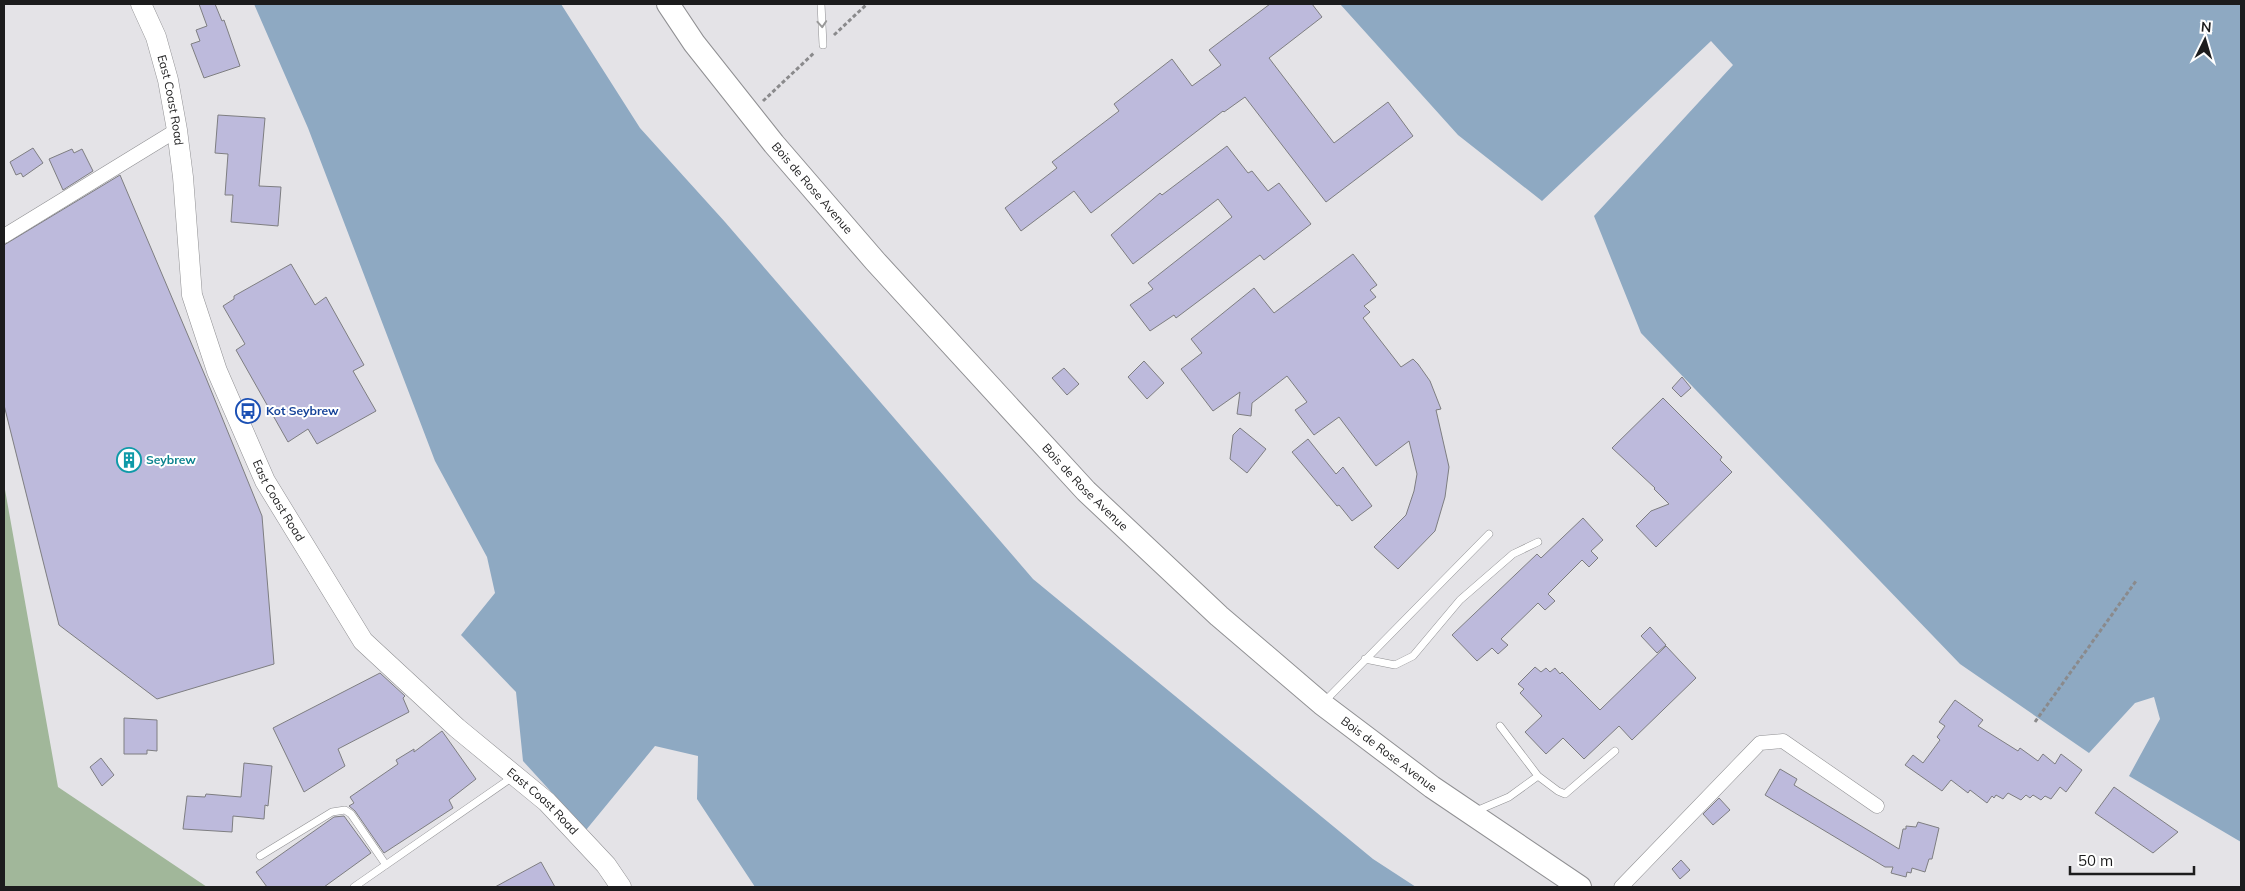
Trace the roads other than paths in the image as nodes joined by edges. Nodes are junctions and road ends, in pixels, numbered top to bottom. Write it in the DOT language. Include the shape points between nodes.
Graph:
graph roads {
  1 [pos="141,4"];
  2 [pos="668,4"];
  3 [pos="821,4"];
  4 [pos="823,45"];
  5 [pos="178,130"];
  6 [pos="4,236"];
  7 [pos="1489,534"];
  8 [pos="1538,542"];
  9 [pos="1365,659"];
  10 [pos="1322,704"];
  11 [pos="1500,726"];
  12 [pos="1615,751"];
  13 [pos="515,776"];
  14 [pos="1538,776"];
  15 [pos="1877,806"];
  16 [pos="1471,814"];
  17 [pos="260,856"];
  18 [pos="386,865"];
  19 [pos="354,887"];
  20 [pos="621,887"];
  21 [pos="1580,887"];
  22 [pos="1621,887"];
  1 -- 5 [label="main road, East Coast Road" via="156,38"];
  2 -- 10 [label="main road, Bois de Rose Avenue" via="749,114 874,261 1086,491 1219,616"];
  3 -- 4 [label="lane, one-way"];
  5 -- 6 [label="street"];
  5 -- 13 [label="main road, East Coast Road" via="192,295 217,371 265,481 363,641 456,728"];
  7 -- 9 [label="lane"];
  8 -- 9 [label="lane" via="1513,554 1460,600 1413,656 1395,665"];
  9 -- 10 [label="lane"];
  10 -- 16 [label="main road, Bois de Rose Avenue"];
  11 -- 14 [label="lane"];
  12 -- 14 [label="lane" via="1565,794"];
  13 -- 18 [label="lane"];
  13 -- 20 [label="main road, East Coast Road" via="547,802 606,865"];
  14 -- 16 [label="lane" via="1509,796"];
  15 -- 22 [label="street" via="1783,742 1760,743"];
  16 -- 21 [label="main road, Bois de Rose Avenue"];
  17 -- 18 [label="lane" via="332,812 345,810"];
  18 -- 19 [label="lane"];
}
